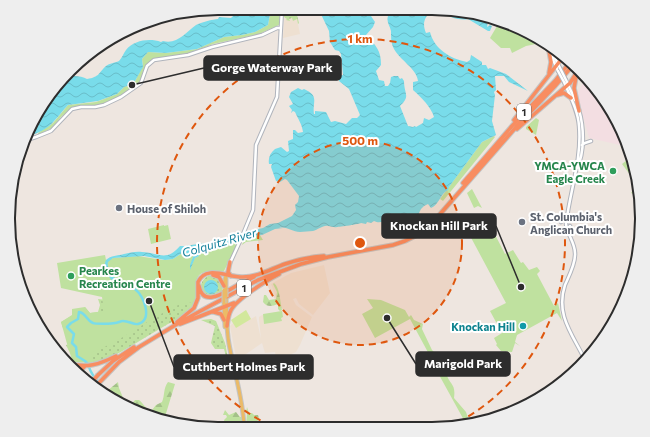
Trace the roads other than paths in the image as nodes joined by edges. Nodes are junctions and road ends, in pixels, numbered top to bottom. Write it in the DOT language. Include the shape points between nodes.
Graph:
graph roads {
  1 [pos="282,15"];
  2 [pos="281,27"];
  3 [pos="550,53"];
  4 [pos="552,55"];
  5 [pos="560,61"];
  6 [pos="557,64"];
  7 [pos="566,66"];
  8 [pos="569,69"];
  9 [pos="575,75"];
  10 [pos="548,76"];
  11 [pos="577,77"];
  12 [pos="566,83"];
  13 [pos="571,98"];
  14 [pos="550,100"];
  15 [pos="579,111"];
  16 [pos="31,138"];
  17 [pos="591,141"];
  18 [pos="582,146"];
  19 [pos="490,157"];
  20 [pos="480,163"];
  21 [pos="577,167"];
  22 [pos="566,218"];
  23 [pos="561,222"];
  24 [pos="570,226"];
  25 [pos="566,230"];
  26 [pos="326,257"];
  27 [pos="230,262"];
  28 [pos="263,273"];
  29 [pos="221,274"];
  30 [pos="226,275"];
  31 [pos="234,277"];
  32 [pos="224,288"];
  33 [pos="248,294"];
  34 [pos="225,308"];
  35 [pos="213,312"];
  36 [pos="224,320"];
  37 [pos="176,322"];
  38 [pos="227,326"];
  39 [pos="165,331"];
  40 [pos="228,334"];
  41 [pos="142,342"];
  42 [pos="582,355"];
  43 [pos="78,365"];
  44 [pos="85,366"];
  45 [pos="81,368"];
  46 [pos="95,380"];
  47 [pos="99,383"];
  48 [pos="244,422"];
  1 -- 2 [label="main road"];
  2 -- 16 [label="main road" via="262,35 191,54 154,60 148,65 142,83 117,100 100,106 72,109 51,131"];
  2 -- 27 [label="main road" via="277,97 256,145 254,203 246,230"];
  3 -- 10 [label="highway" via="551,66"];
  4 -- 6 [label="main road"];
  5 -- 6 [label="highway"];
  6 -- 10 [label="highway"];
  6 -- 12 [label="main road, bridge"];
  7 -- 20 [label="highway, 1"];
  8 -- 19 [label="highway, 1"];
  9 -- 12 [label="highway"];
  10 -- 20 [label="highway"];
  11 -- 15 [label="highway" via="574,88"];
  12 -- 13 [label="main road"];
  12 -- 14 [label="highway"];
  12 -- 15 [label="main road"];
  13 -- 14 [label="highway" via="563,93"];
  13 -- 21 [label="main road" via="579,125"];
  14 -- 19 [label="highway"];
  15 -- 18 [label="main road"];
  17 -- 18 [label="main road"];
  18 -- 21 [label="main road"];
  19 -- 26 [label="highway, 1" via="431,224 417,235 394,245"];
  20 -- 26 [label="highway, 1" via="429,223 412,235 392,243"];
  21 -- 22 [label="main road"];
  22 -- 23 [label="main road"];
  22 -- 25 [label="main road"];
  24 -- 25 [label="main road"];
  25 -- 42 [label="main road" via="574,246 575,258 563,293 562,312"];
  26 -- 28 [label="highway" via="294,261"];
  26 -- 33 [label="highway" via="284,271"];
  26 -- 37 [label="highway, 1" via="296,264 261,277"];
  26 -- 39 [label="highway, 1" via="258,280"];
  27 -- 29 [label="highway"];
  27 -- 30 [label="main road"];
  27 -- 31 [label="highway" via="229,274"];
  28 -- 31 [label="highway" via="244,278"];
  28 -- 32 [label="highway" via="213,298 202,294 199,284 202,278 211,274 219,277"];
  29 -- 30 [label="highway"];
  29 -- 37 [label="highway" via="201,276 194,308"];
  30 -- 31 [label="highway"];
  30 -- 32 [label="main road"];
  32 -- 34 [label="main road, bridge"];
  33 -- 34 [label="highway"];
  33 -- 38 [label="highway" via="232,309"];
  34 -- 35 [label="highway"];
  34 -- 36 [label="main road"];
  34 -- 38 [label="main road"];
  35 -- 36 [label="highway" via="219,313"];
  35 -- 39 [label="highway"];
  36 -- 40 [label="main road"];
  37 -- 41 [label="highway, 1"];
  38 -- 40 [label="main road"];
  39 -- 47 [label="highway, 1" via="128,354"];
  40 -- 48 [label="main road" via="242,399"];
  41 -- 44 [label="highway" via="105,362"];
  41 -- 46 [label="highway, 1, bridge" via="113,360"];
  43 -- 44 [label="highway"];
  44 -- 45 [label="highway"];
}
